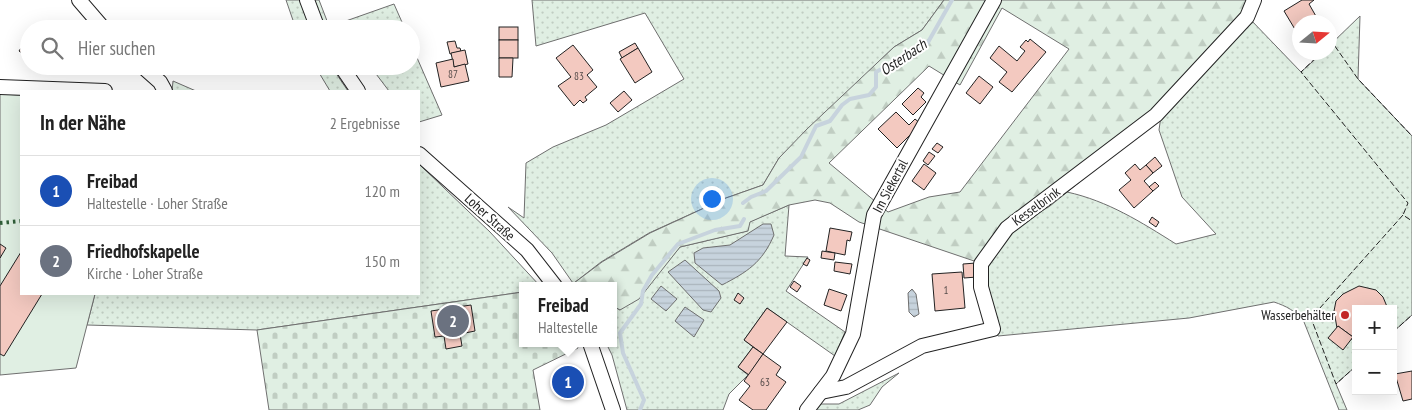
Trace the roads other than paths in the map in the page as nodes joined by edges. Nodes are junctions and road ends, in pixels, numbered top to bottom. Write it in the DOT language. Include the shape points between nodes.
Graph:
graph roads {
  1 [pos="79,0"];
  2 [pos="307,0"];
  3 [pos="994,0"];
  4 [pos="1254,0"];
  5 [pos="96,20"];
  6 [pos="315,20"];
  7 [pos="152,75"];
  8 [pos="347,75"];
  9 [pos="0,87"];
  10 [pos="79,90"];
  11 [pos="164,90"];
  12 [pos="357,90"];
  13 [pos="420,155"];
  14 [pos="553,282"];
  15 [pos="591,347"];
  16 [pos="821,392"];
  17 [pos="613,410"];
  18 [pos="807,410"];
  1 -- 5 [label="street"];
  2 -- 6 [label="street"];
  3 -- 16 [label="street, Im Siekertal" via="874,215 853,334 833,376"];
  4 -- 16 [label="street, Kesselbrink" via="1247,17 1156,115 1007,228 981,264 981,288 993,329 922,346 846,387"];
  7 -- 11 [label="street"];
  8 -- 12 [label="street"];
  9 -- 10 [label="street"];
  13 -- 14 [label="street, Loher Straße" via="527,250"];
  15 -- 17 [label="street"];
  16 -- 18 [label="street, Im Siekertal"];
}
